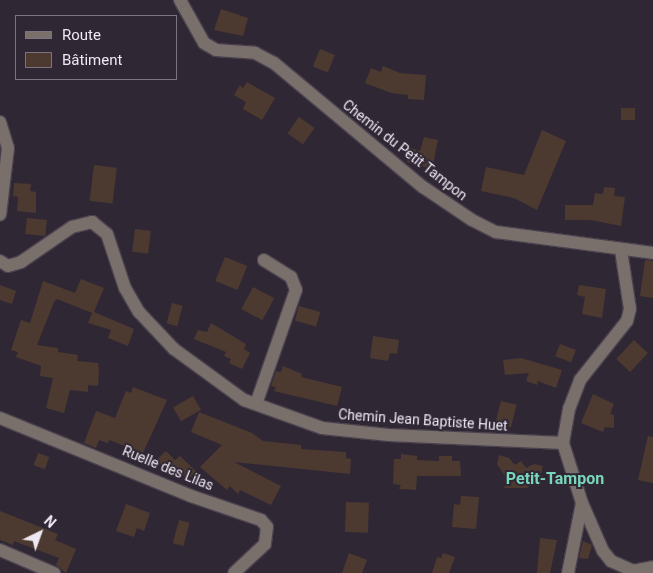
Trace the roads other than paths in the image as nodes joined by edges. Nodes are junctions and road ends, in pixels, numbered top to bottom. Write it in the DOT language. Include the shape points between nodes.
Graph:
graph roads {
  1 [pos="180,0"];
  2 [pos="0,122"];
  3 [pos="0,215"];
  4 [pos="621,250"];
  5 [pos="653,254"];
  6 [pos="264,260"];
  7 [pos="0,261"];
  8 [pos="256,404"];
  9 [pos="0,418"];
  10 [pos="563,443"];
  11 [pos="582,503"];
  12 [pos="0,550"];
  13 [pos="653,567"];
  14 [pos="54,573"];
  15 [pos="234,573"];
  16 [pos="568,573"];
  1 -- 4 [label="street, Chemin du Petit Tampon" via="204,43 216,50 255,53 274,63 423,187 472,220 496,232"];
  2 -- 3 [label="street" via="8,148"];
  4 -- 5 [label="street, Chemin du Petit Tampon"];
  4 -- 10 [label="street" via="630,309 627,321 580,380 569,409"];
  6 -- 8 [label="street" via="291,277 296,290"];
  7 -- 8 [label="street, Chemin Jean Baptiste Huet" via="8,266 21,262 72,228 87,222 98,225 107,234 125,288 140,312 174,349 207,376"];
  8 -- 10 [label="street, Chemin Jean Baptiste Huet" via="322,428 388,435"];
  9 -- 15 [label="street, Ruelle des Lilas" via="191,496 261,520 267,527 265,544"];
  10 -- 11 [label="street"];
  11 -- 13 [label="street" via="603,550 611,560 633,571"];
  11 -- 16 [label="street"];
  12 -- 14 [label="street"];
}
